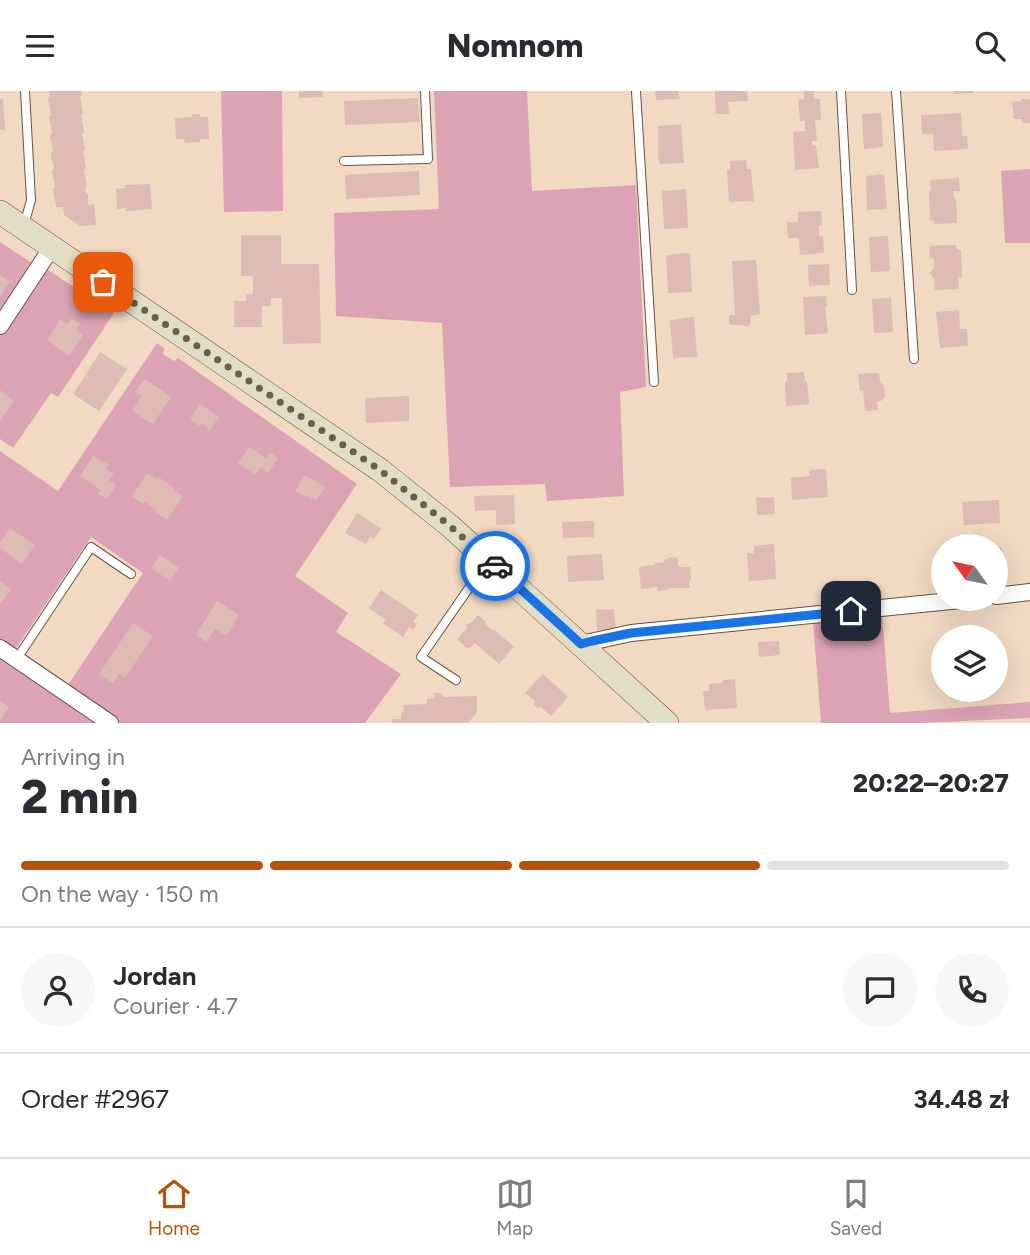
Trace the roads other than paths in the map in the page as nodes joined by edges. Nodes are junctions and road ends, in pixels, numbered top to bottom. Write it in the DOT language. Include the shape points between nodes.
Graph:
graph roads {
  1 [pos="25,91"];
  2 [pos="425,91"];
  3 [pos="636,91"];
  4 [pos="841,91"];
  5 [pos="896,91"];
  6 [pos="344,160"];
  7 [pos="0,212"];
  8 [pos="23,227"];
  9 [pos="52,247"];
  10 [pos="852,290"];
  11 [pos="0,326"];
  12 [pos="914,359"];
  13 [pos="654,382"];
  14 [pos="488,560"];
  15 [pos="131,574"];
  16 [pos="1030,592"];
  17 [pos="1008,595"];
  18 [pos="931,603"];
  19 [pos="581,644"];
  20 [pos="0,648"];
  21 [pos="16,660"];
  22 [pos="456,680"];
  23 [pos="110,723"];
  24 [pos="667,723"];
  1 -- 8 [label="lane" via="31,200"];
  2 -- 6 [label="lane" via="428,159"];
  3 -- 13 [label="lane"];
  4 -- 10 [label="lane"];
  5 -- 12 [label="lane"];
  7 -- 8 [label="street"];
  8 -- 9 [label="street"];
  9 -- 11 [label="street"];
  9 -- 14 [label="street" via="380,470"];
  14 -- 19 [label="street"];
  14 -- 22 [label="lane" via="421,657"];
  15 -- 21 [label="lane" via="91,547"];
  16 -- 17 [label="street"];
  18 -- 19 [label="street" via="631,633"];
  19 -- 24 [label="street"];
  20 -- 21 [label="street"];
  21 -- 23 [label="street"];
}
